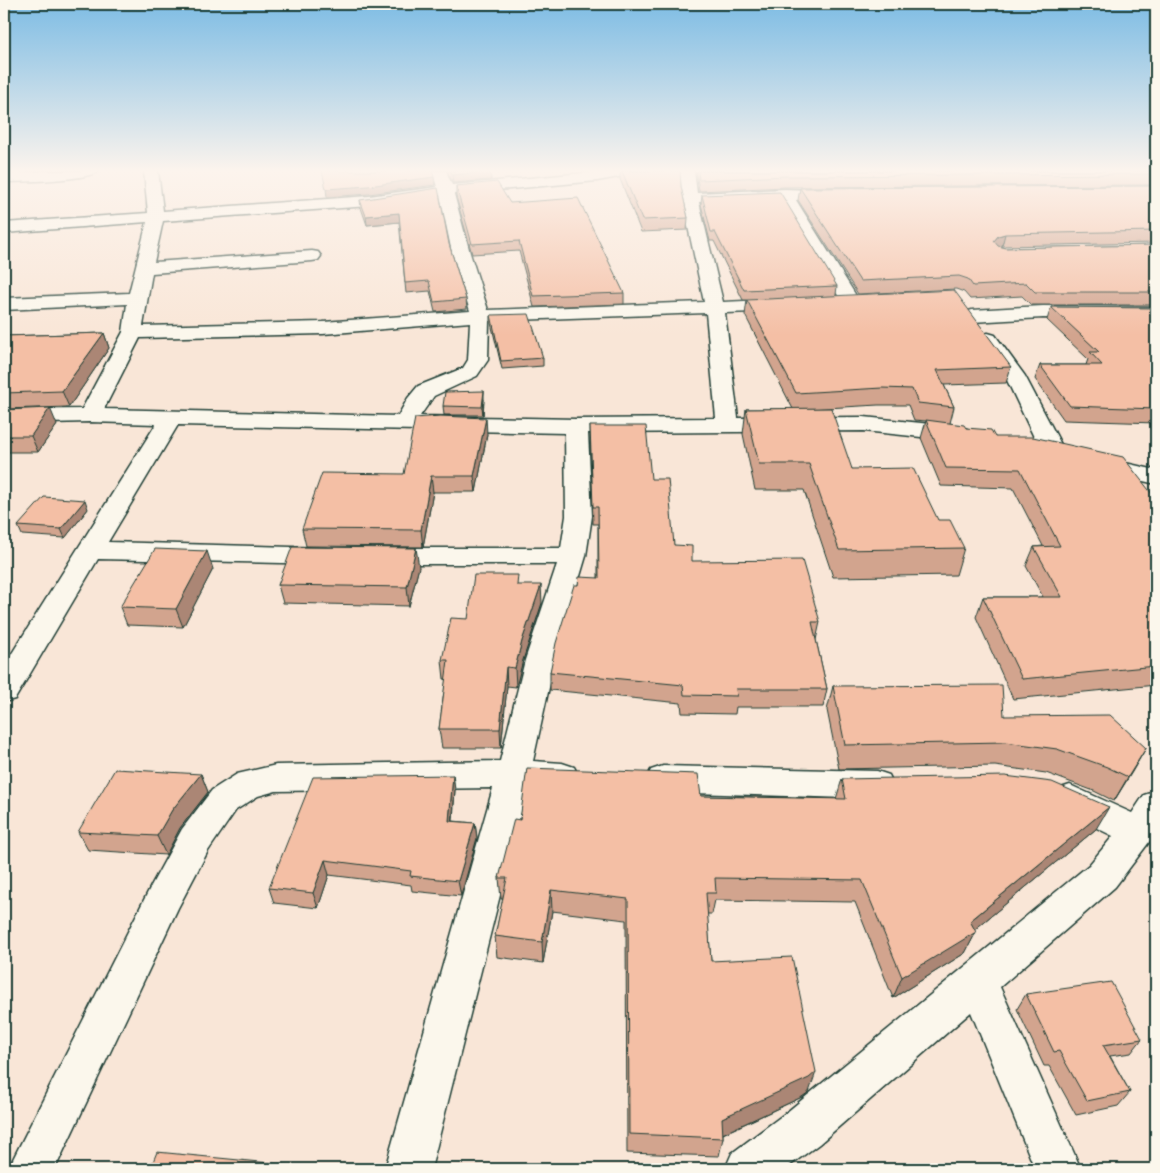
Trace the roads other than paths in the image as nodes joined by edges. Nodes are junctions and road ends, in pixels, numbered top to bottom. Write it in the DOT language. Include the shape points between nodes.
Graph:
graph roads {
  1 [pos="33,226"];
  2 [pos="154,226"];
  3 [pos="455,226"];
  4 [pos="696,226"];
  5 [pos="807,226"];
  6 [pos="4,228"];
  7 [pos="312,256"];
  8 [pos="144,268"];
  9 [pos="137,298"];
  10 [pos="832,303"];
  11 [pos="4,304"];
  12 [pos="803,304"];
  13 [pos="715,309"];
  14 [pos="1156,313"];
  15 [pos="480,316"];
  16 [pos="133,332"];
  17 [pos="90,415"];
  18 [pos="4,417"];
  19 [pos="171,418"];
  20 [pos="406,422"];
  21 [pos="576,426"];
  22 [pos="728,426"];
  23 [pos="979,438"];
  24 [pos="1025,447"];
  25 [pos="1069,456"];
  26 [pos="1156,478"];
  27 [pos="90,550"];
  28 [pos="573,556"];
  29 [pos="6,683"];
  30 [pos="514,774"];
  31 [pos="593,777"];
  32 [pos="633,778"];
  33 [pos="909,784"];
  34 [pos="1036,788"];
  35 [pos="1147,819"];
  36 [pos="978,982"];
  37 [pos="31,1169"];
  38 [pos="408,1169"];
  39 [pos="748,1169"];
  40 [pos="1058,1169"];
  1 -- 6 [label="street"];
  2 -- 8 [label="street"];
  3 -- 15 [label="street"];
  4 -- 13 [label="street"];
  5 -- 10 [label="street" via="861,302"];
  7 -- 8 [label="street"];
  8 -- 9 [label="street"];
  9 -- 11 [label="street"];
  9 -- 16 [label="street"];
  12 -- 13 [label="street"];
  13 -- 15 [label="street"];
  13 -- 22 [label="street"];
  14 -- 25 [label="street" via="967,310"];
  15 -- 16 [label="street" via="323,328"];
  15 -- 20 [label="street" via="478,360 470,372 426,391"];
  16 -- 17 [label="street"];
  17 -- 18 [label="street"];
  17 -- 19 [label="street"];
  19 -- 20 [label="street"];
  19 -- 27 [label="street"];
  20 -- 21 [label="street"];
  21 -- 22 [label="street"];
  21 -- 28 [label="street" via="579,516"];
  22 -- 23 [label="street" via="864,424"];
  24 -- 25 [label="street"];
  25 -- 26 [label="street"];
  27 -- 28 [label="street" via="362,556"];
  27 -- 29 [label="street"];
  28 -- 30 [label="street" via="540,660"];
  30 -- 31 [label="street"];
  30 -- 37 [label="street" via="276,778 249,784 224,800 195,840"];
  30 -- 38 [label="street"];
  32 -- 33 [label="street" via="843,786"];
  34 -- 35 [label="street" via="1081,804"];
  35 -- 36 [label="street" via="1102,876"];
  36 -- 39 [label="street" via="803,1128"];
  36 -- 40 [label="street"];
}
